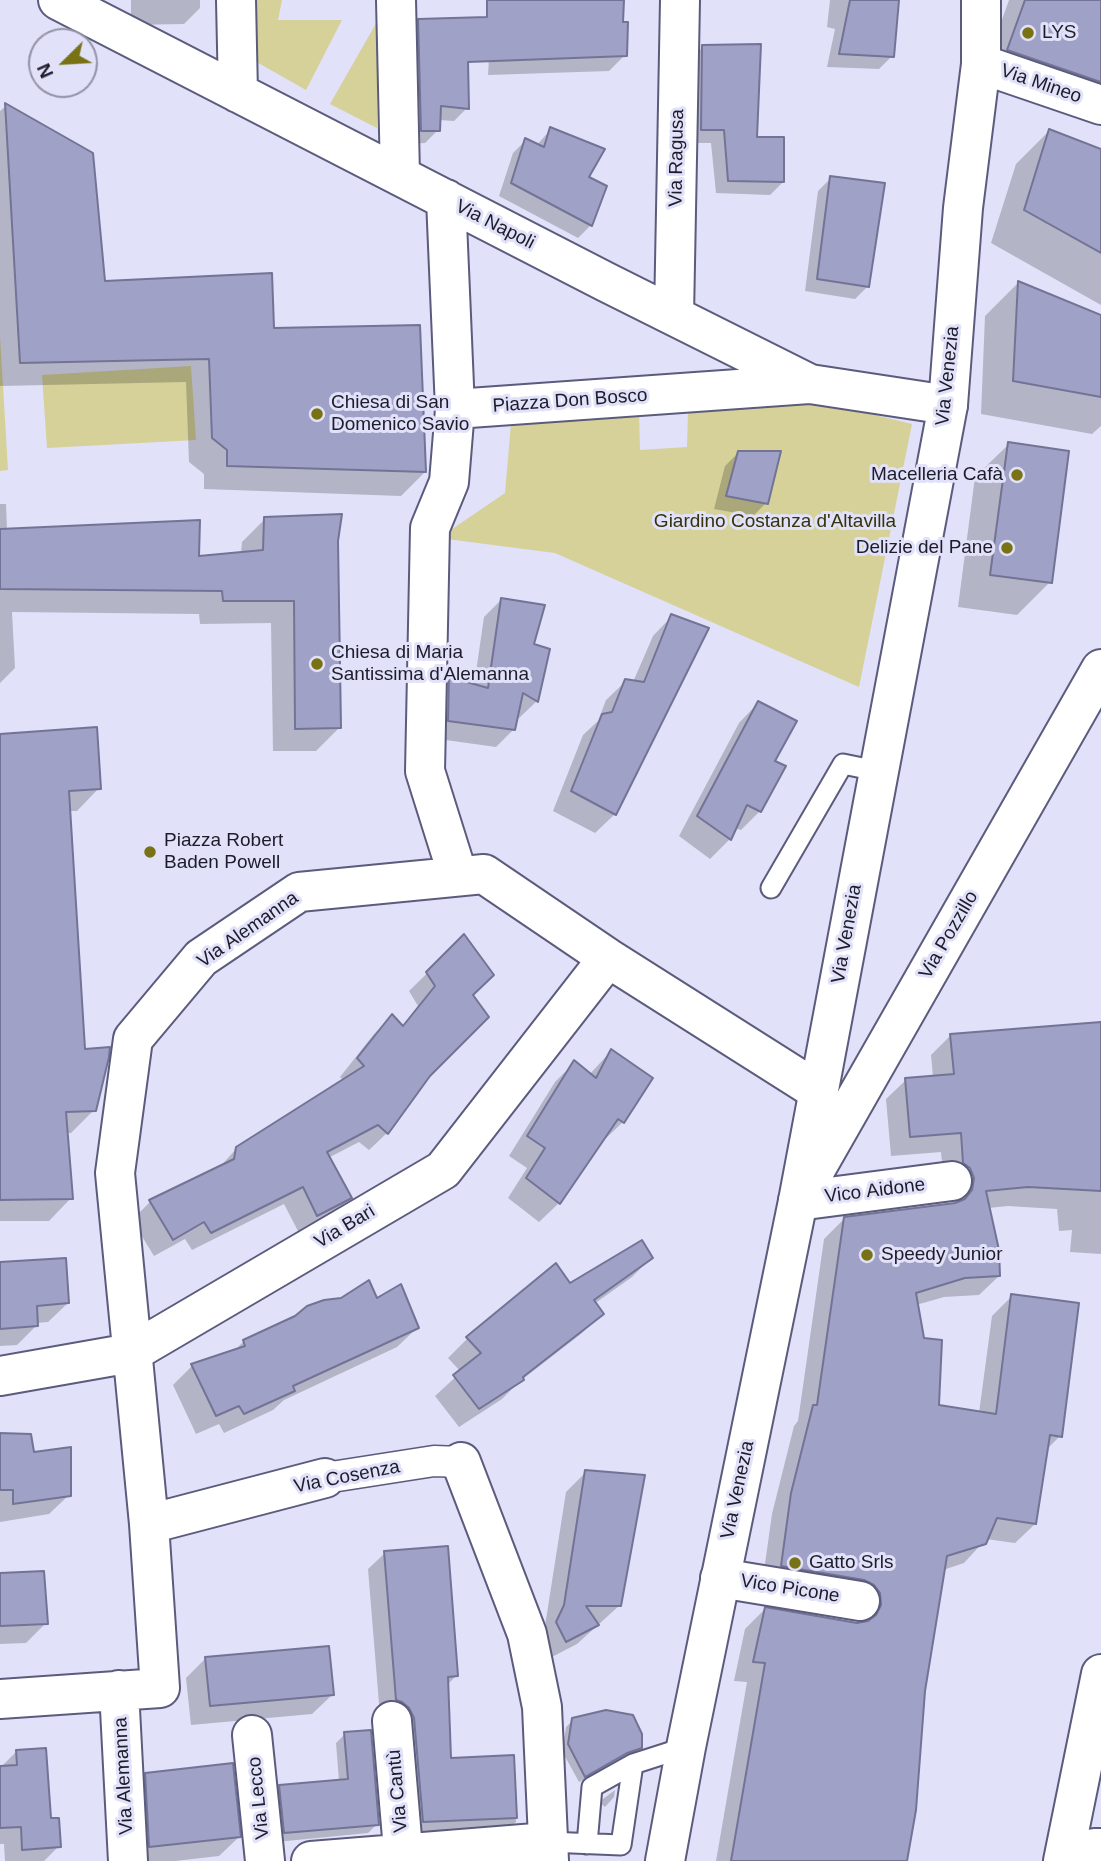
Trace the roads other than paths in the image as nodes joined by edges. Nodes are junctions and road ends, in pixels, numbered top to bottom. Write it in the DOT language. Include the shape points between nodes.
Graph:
graph roads {
  1 [pos="58,0"];
  2 [pos="236,0"];
  3 [pos="397,0"];
  4 [pos="680,0"];
  5 [pos="981,0"];
  6 [pos="981,64"];
  7 [pos="239,93"];
  8 [pos="1101,105"];
  9 [pos="400,175"];
  10 [pos="446,199"];
  11 [pos="674,316"];
  12 [pos="810,384"];
  13 [pos="948,405"];
  14 [pos="455,409"];
  15 [pos="1101,669"];
  16 [pos="877,771"];
  17 [pos="457,876"];
  18 [pos="771,888"];
  19 [pos="608,958"];
  20 [pos="818,1091"];
  21 [pos="952,1181"];
  22 [pos="798,1201"];
  23 [pos="131,1353"];
  24 [pos="0,1376"];
  25 [pos="461,1462"];
  26 [pos="325,1478"];
  27 [pos="149,1524"];
  28 [pos="720,1578"];
  29 [pos="860,1601"];
  30 [pos="1101,1674"];
  31 [pos="119,1690"];
  32 [pos="0,1699"];
  33 [pos="392,1721"];
  34 [pos="252,1735"];
  35 [pos="686,1748"];
  36 [pos="633,1764"];
  37 [pos="587,1844"];
  38 [pos="1101,1848"];
  39 [pos="548,1852"];
  40 [pos="403,1857"];
  41 [pos="128,1861"];
  42 [pos="265,1861"];
  43 [pos="311,1861"];
  44 [pos="665,1861"];
  45 [pos="1063,1861"];
  46 [pos="1072,1861"];
  1 -- 7 [label="street, Via Napoli"];
  2 -- 7 [label="street"];
  3 -- 9 [label="street"];
  4 -- 11 [label="street, Via Ragusa"];
  5 -- 6 [label="street, Via Venezia"];
  6 -- 8 [label="street, Via Mineo"];
  6 -- 13 [label="street, Via Venezia" via="963,208"];
  7 -- 9 [label="street, Via Napoli"];
  9 -- 10 [label="street, Via Napoli"];
  10 -- 11 [label="street, Via Napoli"];
  10 -- 14 [label="street"];
  11 -- 12 [label="street, Via Napoli"];
  12 -- 13 [label="street, Via Napoli"];
  12 -- 14 [label="street, Piazza Don Bosco"];
  13 -- 16 [label="street, Via Venezia"];
  14 -- 17 [label="street" via="449,482 430,528 425,771"];
  15 -- 22 [label="street, Via Pozzillo"];
  16 -- 18 [label="lane" via="843,764"];
  16 -- 20 [label="street, Via Venezia"];
  17 -- 19 [label="street, Via Alemanna" via="484,874"];
  17 -- 23 [label="street, Via Alemanna" via="299,892 201,958 133,1039 115,1173"];
  19 -- 20 [label="street, Via Alemanna"];
  19 -- 23 [label="street, Via Bari" via="443,1170"];
  20 -- 22 [label="street, Via Venezia"];
  21 -- 22 [label="street, Vico Aidone"];
  22 -- 28 [label="street, Via Venezia"];
  23 -- 24 [label="street, Via Bari"];
  23 -- 27 [label="street, Via Alemanna"];
  25 -- 26 [label="street, Via Cosenza" via="434,1461"];
  25 -- 39 [label="street, Via Cosenza" via="527,1634 542,1707"];
  26 -- 27 [label="street, Via Cosenza"];
  27 -- 31 [label="street" via="160,1688"];
  28 -- 29 [label="street, Vico Picone"];
  28 -- 35 [label="street, Via Venezia"];
  30 -- 45 [label="street"];
  31 -- 32 [label="street"];
  31 -- 41 [label="street, Via Alemanna"];
  33 -- 40 [label="street, Via Cantù"];
  34 -- 42 [label="street, Via Lecco"];
  35 -- 36 [label="lane"];
  35 -- 44 [label="street, Via Venezia"];
  36 -- 37 [label="lane" via="592,1787"];
  36 -- 37 [label="lane" via="621,1845"];
  37 -- 39 [label="lane"];
  38 -- 46 [label="street"];
  39 -- 40 [label="street"];
  40 -- 43 [label="street"];
}
